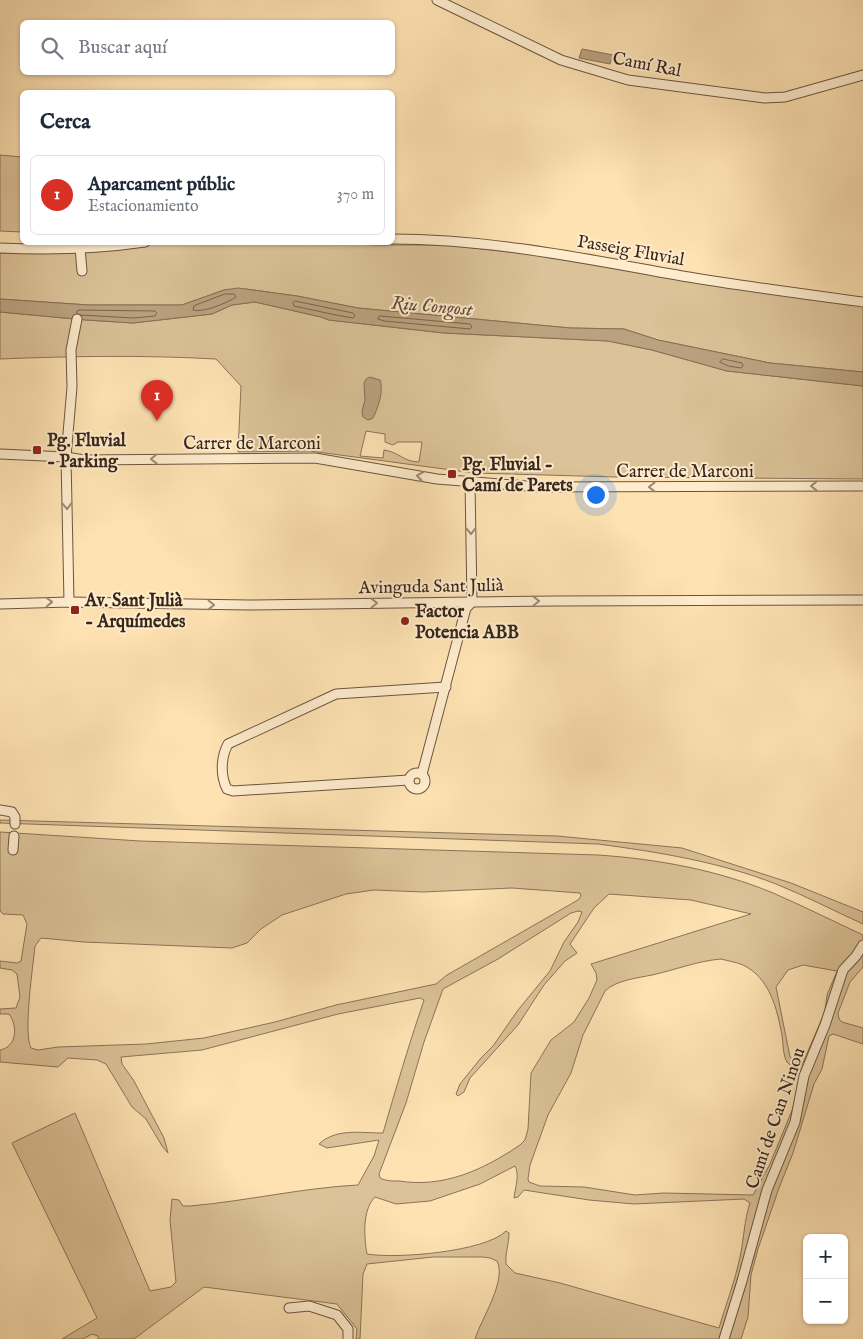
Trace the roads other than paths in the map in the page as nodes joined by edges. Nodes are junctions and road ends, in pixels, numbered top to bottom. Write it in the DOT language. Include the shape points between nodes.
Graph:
graph roads {
  1 [pos="437,0"];
  2 [pos="863,75"];
  3 [pos="395,239"];
  4 [pos="112,245"];
  5 [pos="0,248"];
  6 [pos="80,248"];
  7 [pos="82,271"];
  8 [pos="863,302"];
  9 [pos="77,319"];
  10 [pos="0,454"];
  11 [pos="66,457"];
  12 [pos="470,482"];
  13 [pos="863,486"];
  14 [pos="863,600"];
  15 [pos="69,602"];
  16 [pos="472,602"];
  17 [pos="0,604"];
  18 [pos="446,687"];
  19 [pos="422,774"];
  20 [pos="409,780"];
  21 [pos="0,810"];
  22 [pos="15,824"];
  23 [pos="14,836"];
  24 [pos="13,850"];
  25 [pos="863,944"];
  26 [pos="290,1308"];
  27 [pos="348,1339"];
  28 [pos="724,1339"];
  1 -- 2 [label="street, Camí Ral" via="561,60 628,80 765,98 785,97"];
  3 -- 8 [label="street, Passeig Fluvial" via="428,239 550,252 735,285"];
  4 -- 6 [label="street"];
  5 -- 6 [label="street"];
  6 -- 7 [label="street"];
  9 -- 11 [label="street" via="71,350 72,388"];
  10 -- 11 [label="street, Carrer de Marconi"];
  12 -- 11 [label="street, Carrer de Marconi, one-way" via="315,458 84,460"];
  11 -- 15 [label="street, one-way"];
  13 -- 12 [label="street, Carrer de Marconi, one-way" via="576,488"];
  12 -- 16 [label="street, one-way"];
  16 -- 14 [label="street, Avinguda Sant Julià, one-way"];
  15 -- 16 [label="street, Avinguda Sant Julià, one-way" via="248,605"];
  17 -- 15 [label="street, Avinguda Sant Julià, one-way"];
  16 -- 18 [label="street" via="466,608"];
  18 -- 19 [label="street"];
  18 -- 20 [label="street" via="336,694 228,744 224,752 224,782 227,789 233,791"];
  19 -- 20 [label="street" via="413,774"];
  19 -- 20 [label="street" via="426,782 421,789 412,788"];
  21 -- 22 [label="street" via="12,812"];
  23 -- 24 [label="street"];
  25 -- 28 [label="street, Camí de Can Ninou" via="843,970 804,1076 795,1122 767,1190"];
  26 -- 27 [label="street" via="309,1306 337,1316 348,1329"];
}
